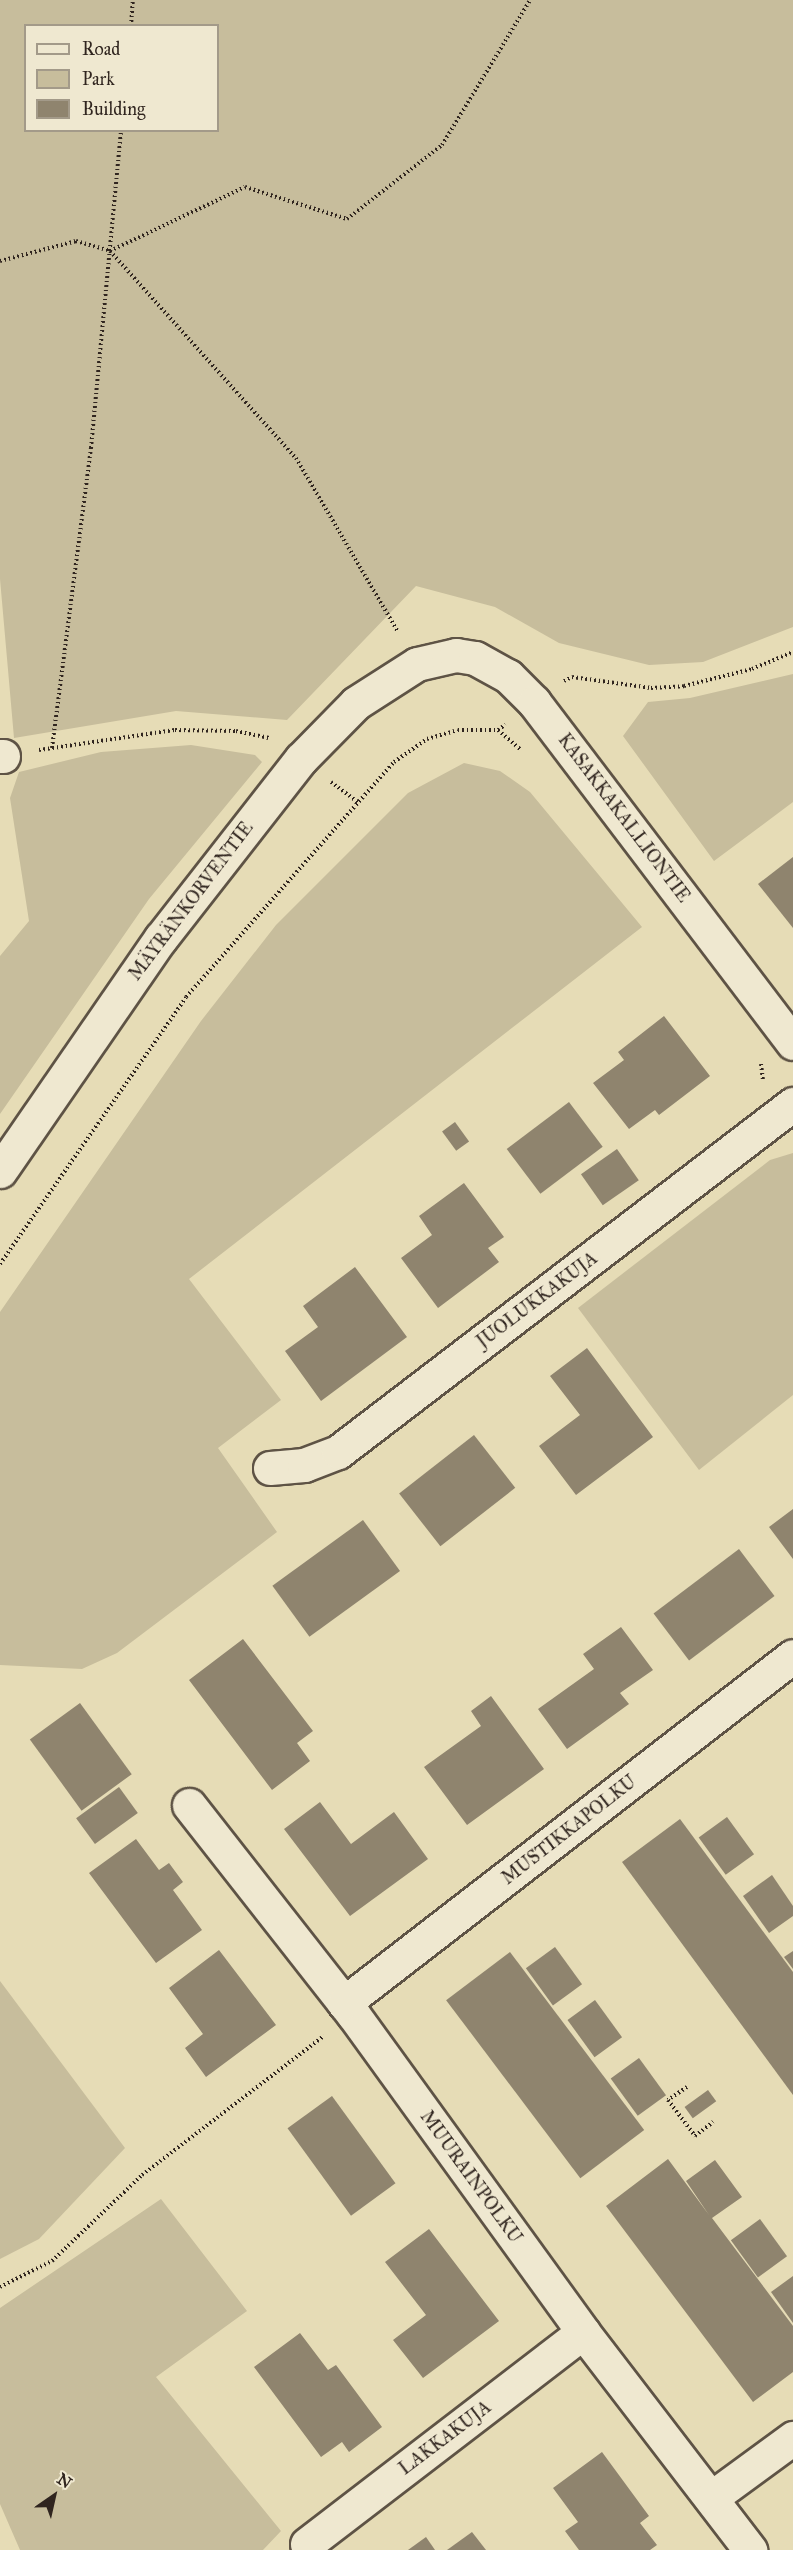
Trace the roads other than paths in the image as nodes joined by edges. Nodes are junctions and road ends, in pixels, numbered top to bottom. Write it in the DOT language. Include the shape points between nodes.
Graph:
graph roads {
  1 [pos="417,664"];
  2 [pos="793,1043"];
  3 [pos="793,1104"];
  4 [pos="0,1171"];
  5 [pos="270,1468"];
  6 [pos="793,1656"];
  7 [pos="189,1805"];
  8 [pos="349,2008"];
  9 [pos="584,2332"];
  10 [pos="793,2438"];
  11 [pos="711,2498"];
  12 [pos="307,2544"];
  13 [pos="750,2550"];
  1 -- 2 [label="street, KASAKKAKALLIONTIE" via="456,655 476,658 508,676 534,702"];
  1 -- 4 [label="street, MÄYRÄNKORVENTIE" via="356,703 294,767 161,938"];
  3 -- 5 [label="street, JUOLUKKAKUJA" via="338,1452 304,1465"];
  6 -- 8 [label="street, MUSTIKKAPOLKU"];
  7 -- 8 [label="street, MUURAINPOLKU"];
  8 -- 9 [label="street, MUURAINPOLKU"];
  9 -- 11 [label="street, MUURAINPOLKU"];
  9 -- 12 [label="street, LAKKAKUJA"];
  10 -- 11 [label="street"];
  11 -- 13 [label="street, MUURAINPOLKU"];
}
